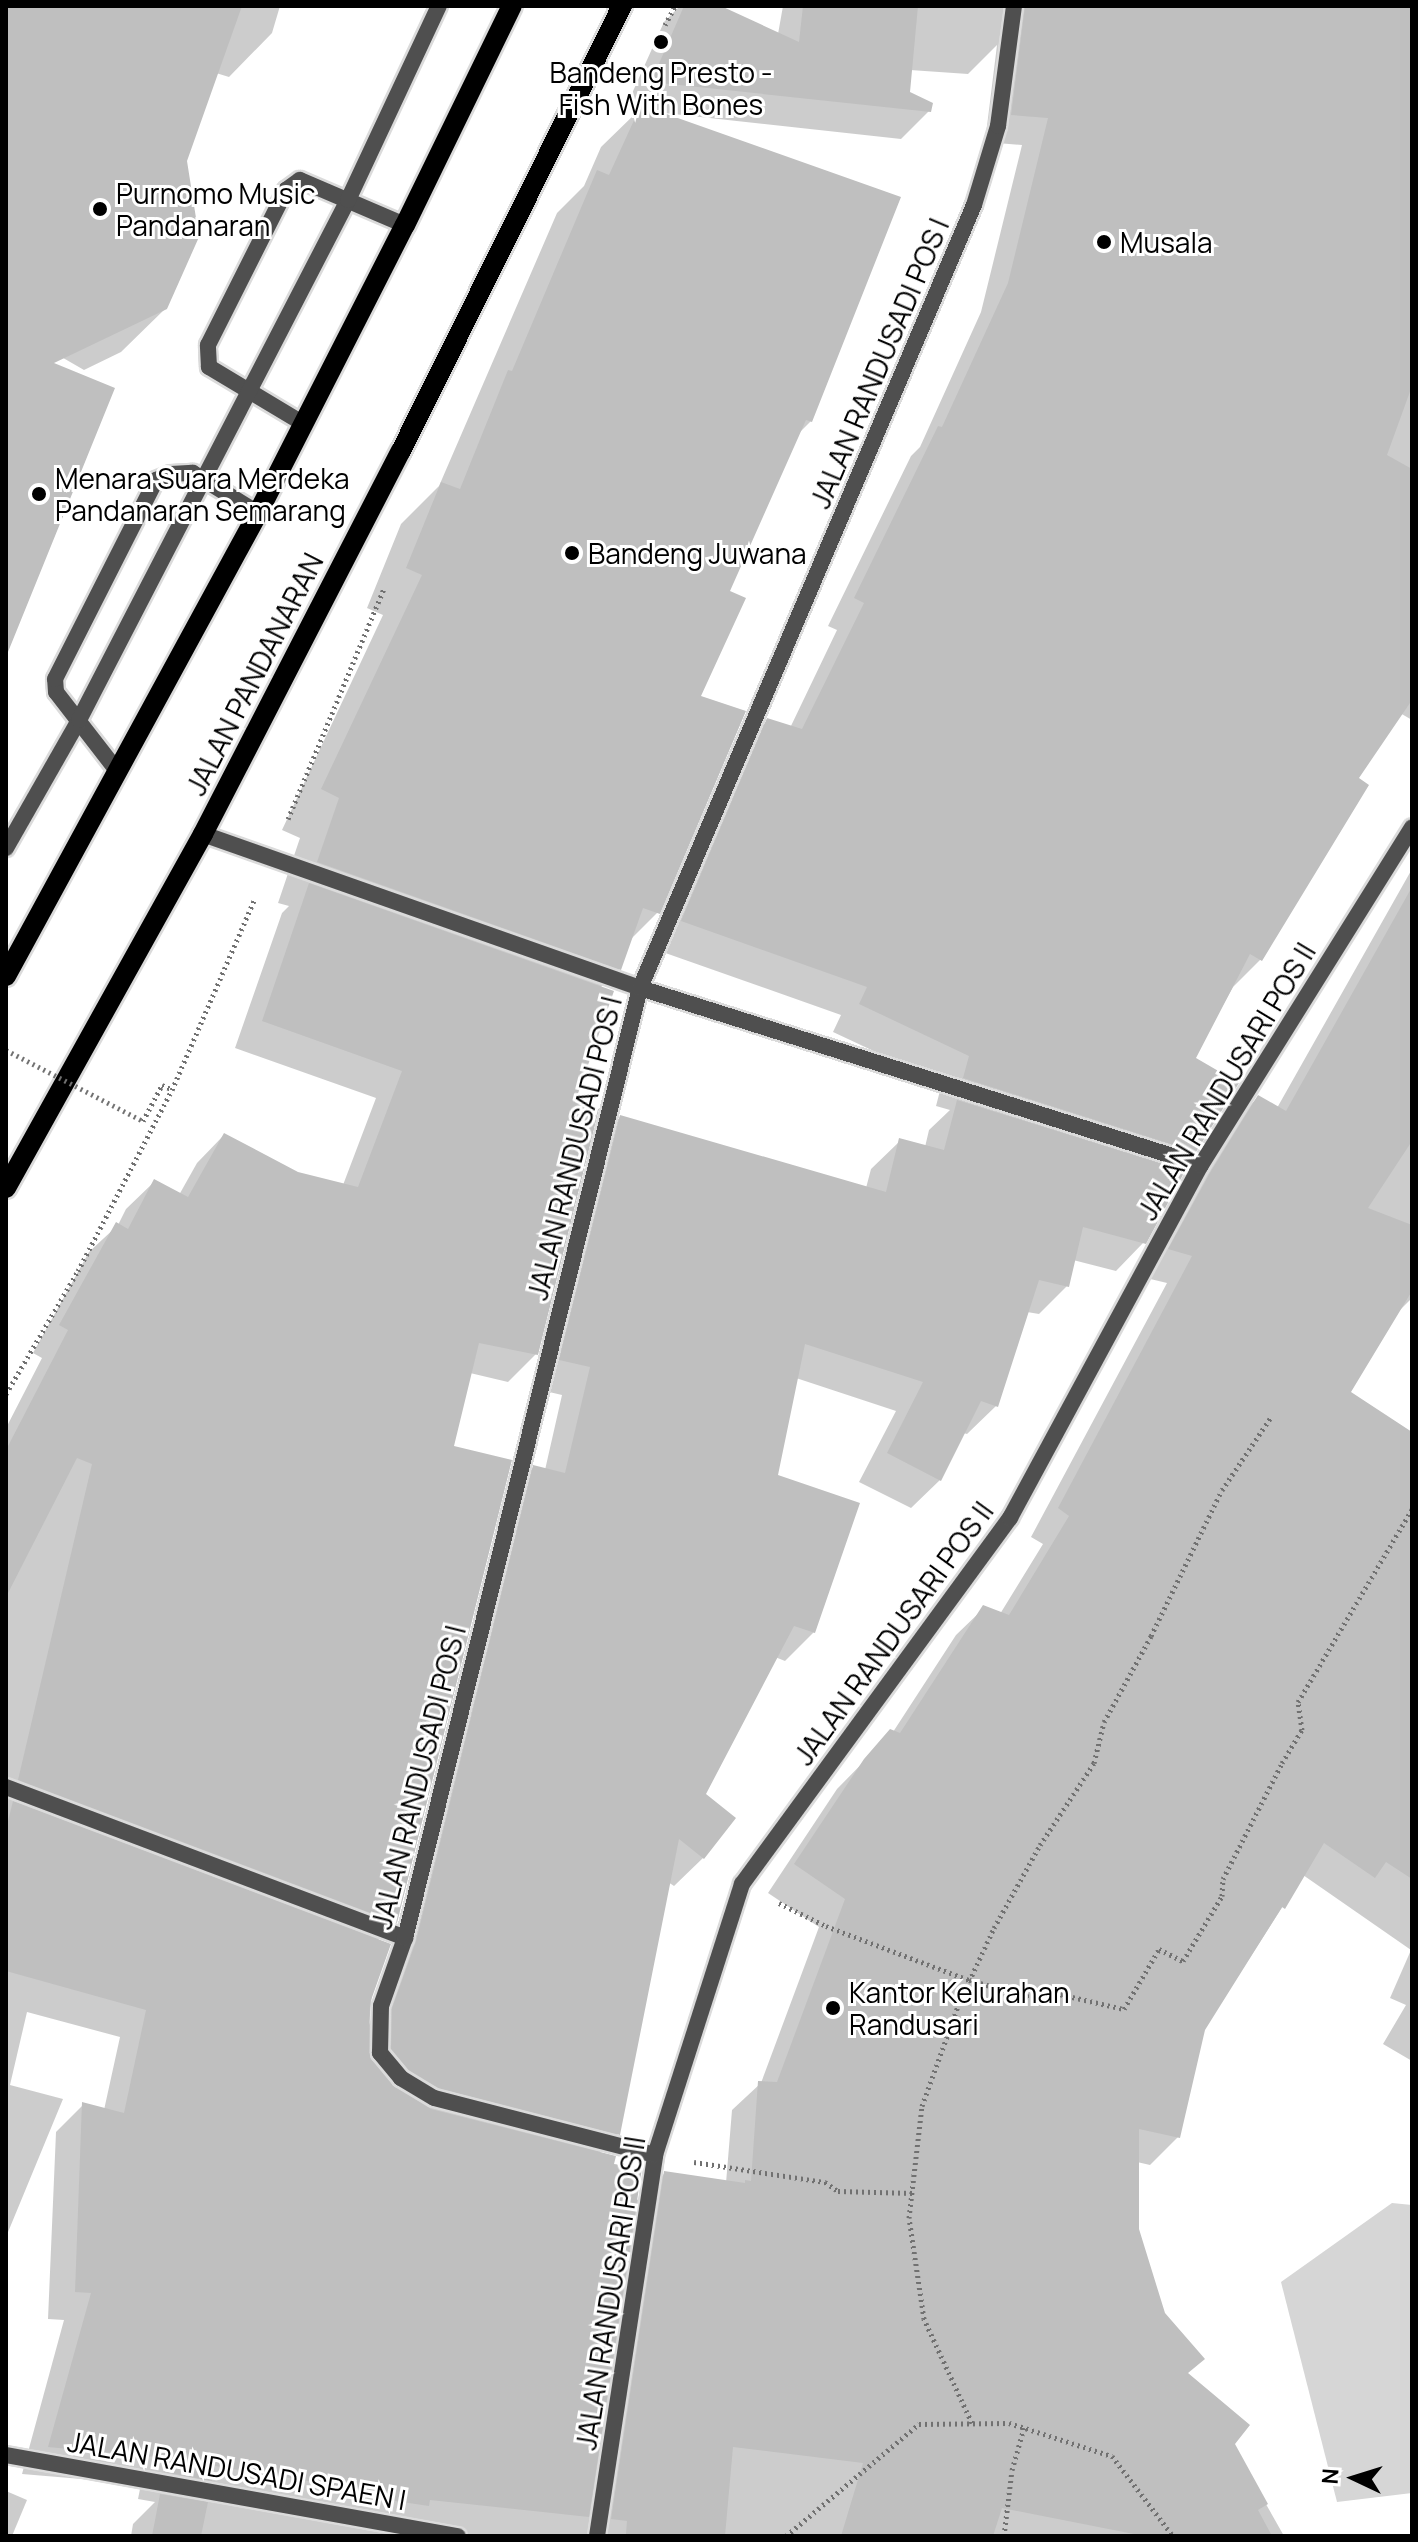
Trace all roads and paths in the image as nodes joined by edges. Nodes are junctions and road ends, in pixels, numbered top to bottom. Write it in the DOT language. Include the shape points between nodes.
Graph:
graph roads {
  1 [pos="439,6"];
  2 [pos="512,6"];
  3 [pos="622,6"];
  4 [pos="675,6"];
  5 [pos="1014,6"];
  6 [pos="661,32"];
  7 [pos="348,200"];
  8 [pos="405,225"];
  9 [pos="248,391"];
  10 [pos="304,424"];
  11 [pos="202,479"];
  12 [pos="258,513"];
  13 [pos="388,579"];
  14 [pos="79,720"];
  15 [pos="118,772"];
  16 [pos="1412,827"];
  17 [pos="203,834"];
  18 [pos="6,848"];
  19 [pos="272,857"];
  20 [pos="6,976"];
  21 [pos="640,988"];
  22 [pos="6,1050"];
  23 [pos="172,1090"];
  24 [pos="1201,1165"];
  25 [pos="6,1188"];
  26 [pos="6,1394"];
  27 [pos="1271,1417"];
  28 [pos="1412,1509"];
  29 [pos="6,1787"];
  30 [pos="742,1884"];
  31 [pos="405,1938"];
  32 [pos="969,1980"];
  33 [pos="655,2155"];
  34 [pos="913,2193"];
  35 [pos="972,2423"];
  36 [pos="1024,2428"];
  37 [pos="6,2455"];
  38 [pos="458,2536"];
  39 [pos="597,2536"];
  40 [pos="786,2536"];
  41 [pos="1004,2536"];
  42 [pos="1173,2536"];
  1 -- 7 [label="street"];
  2 -- 8 [label="main road"];
  3 -- 17 [label="main road, JALAN PANDANARAN"];
  4 -- 6 [label="path"];
  5 -- 21 [label="street, JALAN RANDUSADI POS I" via="998,126 974,205"];
  7 -- 8 [label="street"];
  7 -- 9 [label="street"];
  7 -- 9 [label="street" via="300,180 286,190 208,345 209,367"];
  8 -- 10 [label="main road"];
  9 -- 10 [label="street"];
  9 -- 11 [label="street"];
  10 -- 12 [label="main road"];
  11 -- 12 [label="street"];
  11 -- 14 [label="street"];
  11 -- 14 [label="street" via="182,473 156,480 55,679 56,692"];
  12 -- 15 [label="main road"];
  13 -- 19 [label="path"];
  14 -- 15 [label="street"];
  14 -- 18 [label="street"];
  15 -- 20 [label="main road"];
  16 -- 24 [label="street, JALAN RANDUSARI POS II"];
  17 -- 19 [label="street"];
  17 -- 25 [label="main road, JALAN PANDANARAN"];
  19 -- 21 [label="street"];
  19 -- 23 [label="path"];
  21 -- 24 [label="street"];
  21 -- 31 [label="street, JALAN RANDUSADI POS I"];
  22 -- 23 [label="path, bridge" via="143,1121 162,1085"];
  23 -- 26 [label="path" via="78,1271"];
  24 -- 30 [label="street, JALAN RANDUSARI POS II" via="1010,1518"];
  27 -- 32 [label="path" via="1222,1490 1104,1722 1094,1763 1040,1845"];
  28 -- 32 [label="path" via="1298,1702 1302,1730 1223,1879 1222,1896 1183,1961 1159,1949 1124,2009 1055,1993 1052,2003"];
  29 -- 31 [label="street"];
  30 -- 32 [label="path" via="826,1926"];
  30 -- 33 [label="street, JALAN RANDUSARI POS II"];
  31 -- 33 [label="street, JALAN RANDUSADI POS I" via="381,2006 380,2053 401,2078 434,2098"];
  32 -- 34 [label="path" via="922,2106"];
  33 -- 34 [label="path" via="825,2182 838,2191"];
  33 -- 39 [label="street, JALAN RANDUSARI POS II"];
  34 -- 35 [label="path" via="909,2218 924,2319"];
  35 -- 36 [label="path"];
  35 -- 40 [label="path" via="919,2424"];
  36 -- 41 [label="path" via="1012,2470"];
  36 -- 42 [label="path" via="1112,2456"];
  37 -- 38 [label="street, JALAN RANDUSADI SPAEN I"];
}
